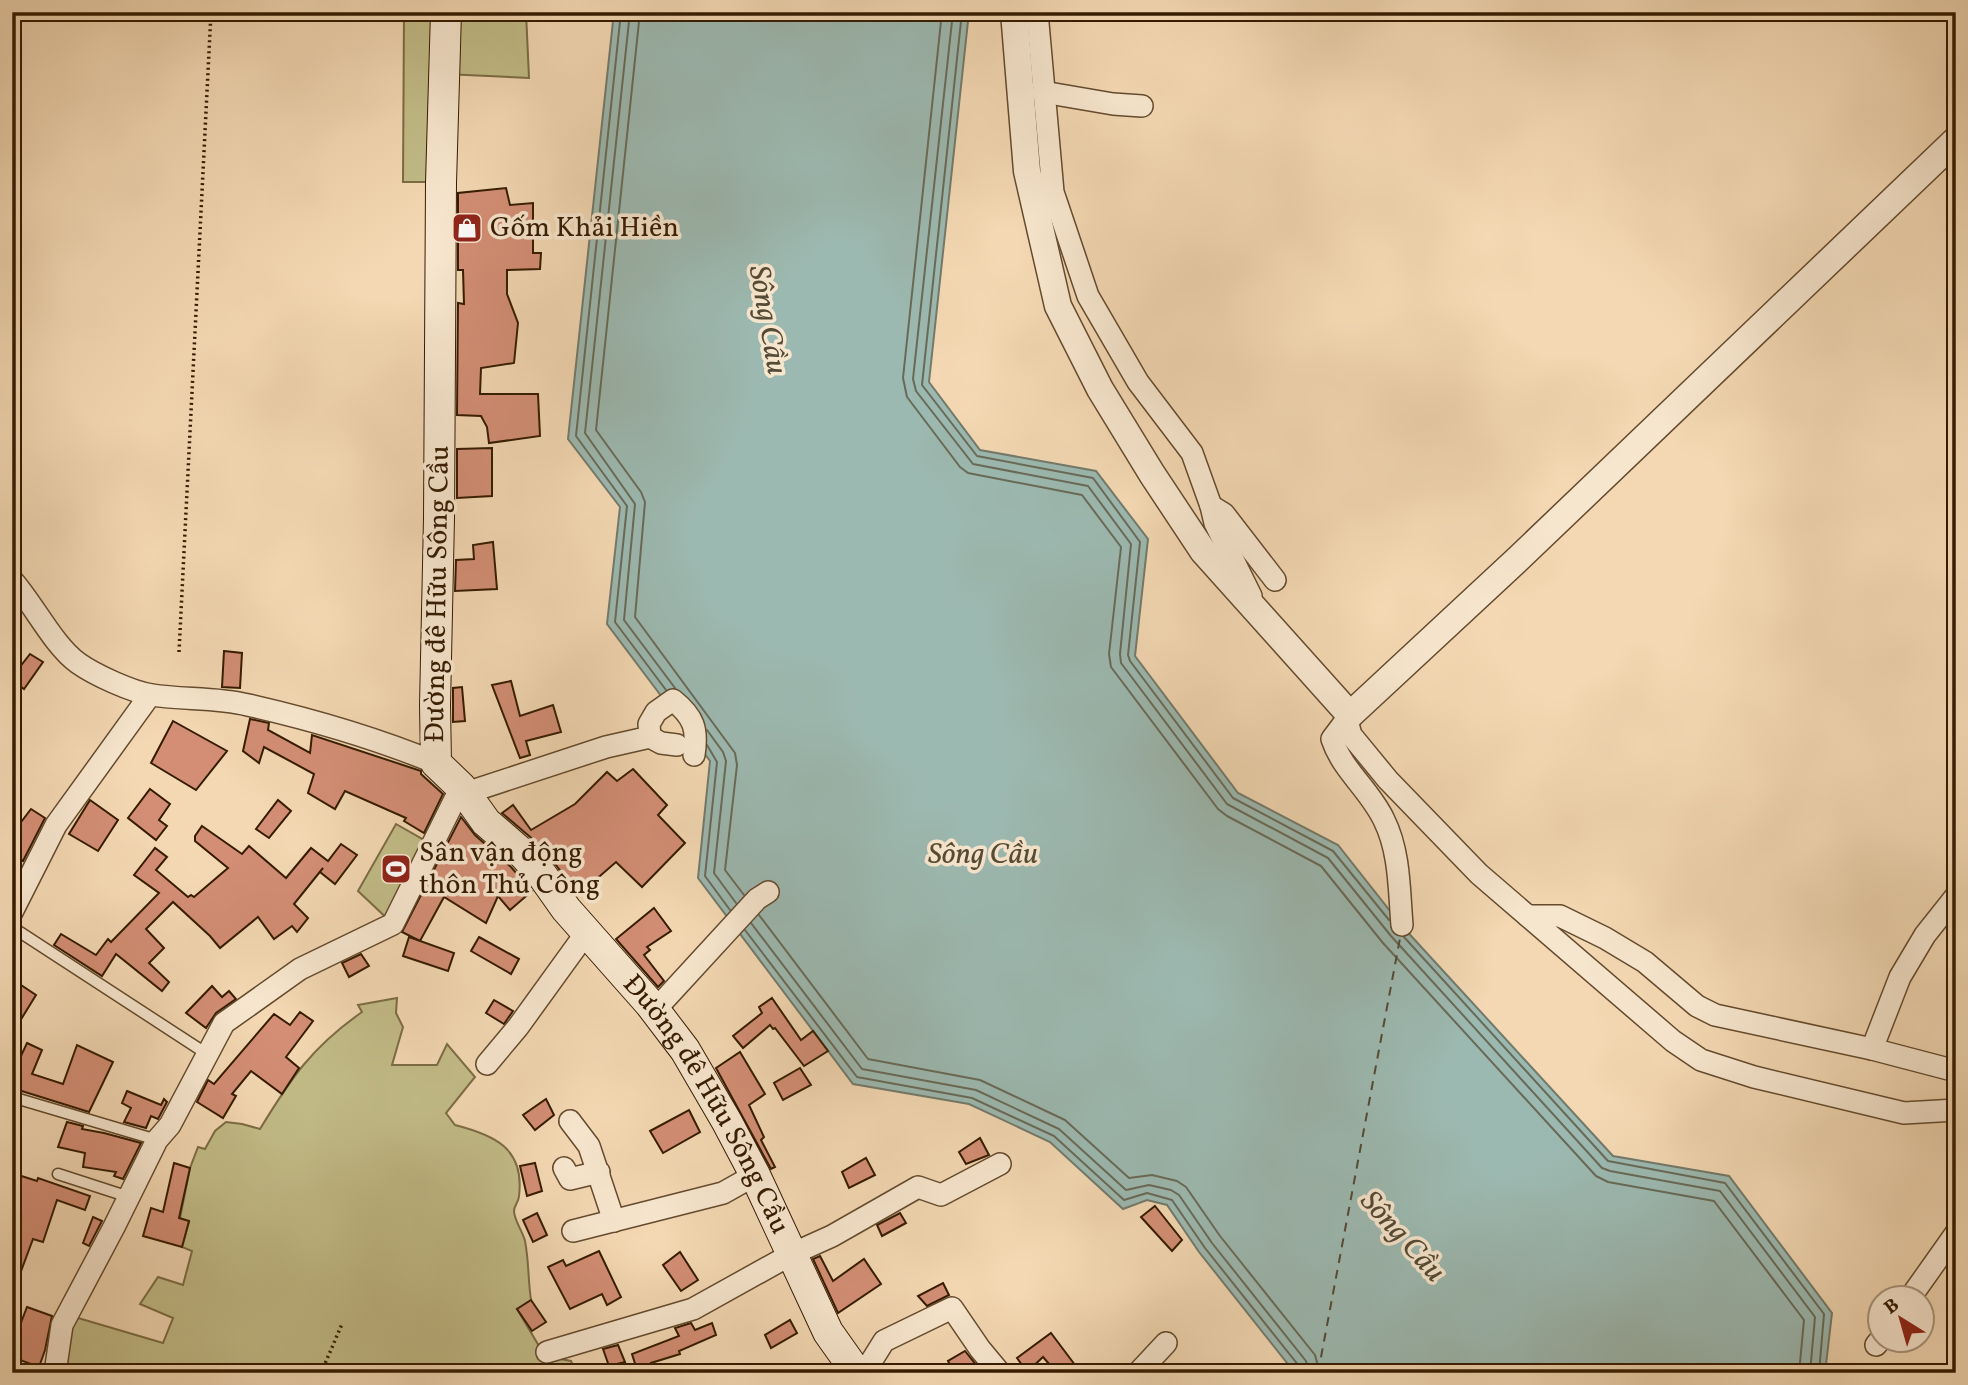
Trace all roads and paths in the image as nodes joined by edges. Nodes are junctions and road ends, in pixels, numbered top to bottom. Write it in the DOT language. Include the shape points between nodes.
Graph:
graph roads {
  1 [pos="211,12"];
  2 [pos="446,12"];
  3 [pos="1014,12"];
  4 [pos="1037,12"];
  5 [pos="1043,92"];
  6 [pos="1142,106"];
  7 [pos="1956,140"];
  8 [pos="1049,219"];
  9 [pos="1211,506"];
  10 [pos="12,580"];
  11 [pos="1275,580"];
  12 [pos="1258,610"];
  13 [pos="179,652"];
  14 [pos="150,695"];
  15 [pos="1350,715"];
  16 [pos="650,737"];
  17 [pos="436,763"];
  18 [pos="463,790"];
  19 [pos="768,892"];
  20 [pos="1956,896"];
  21 [pos="12,912"];
  22 [pos="1528,916"];
  23 [pos="1402,926"];
  24 [pos="12,927"];
  25 [pos="586,933"];
  26 [pos="654,1010"];
  27 [pos="1872,1049"];
  28 [pos="207,1055"];
  29 [pos="487,1065"];
  30 [pos="1956,1071"];
  31 [pos="12,1097"];
  32 [pos="1956,1110"];
  33 [pos="570,1121"];
  34 [pos="157,1140"];
  35 [pos="1000,1164"];
  36 [pos="564,1168"];
  37 [pos="599,1172"];
  38 [pos="58,1174"];
  39 [pos="755,1175"];
  40 [pos="129,1197"];
  41 [pos="614,1221"];
  42 [pos="573,1231"];
  43 [pos="1956,1233"];
  44 [pos="792,1254"];
  45 [pos="1919,1284"];
  46 [pos="342,1324"];
  47 [pos="1166,1343"];
  48 [pos="547,1352"];
  49 [pos="55,1373"];
  50 [pos="321,1373"];
  51 [pos="857,1373"];
  52 [pos="864,1373"];
  53 [pos="1000,1373"];
  54 [pos="1138,1373"];
  1 -- 13 [label="path"];
  2 -- 17 [label="main road, Đường đê Hữu Sông Cầu"];
  3 -- 8 [label="street" via="1027,171"];
  4 -- 5 [label="street"];
  5 -- 6 [label="street"];
  5 -- 8 [label="street" via="1053,192"];
  7 -- 15 [label="street"];
  8 -- 9 [label="street" via="1138,382 1192,453"];
  8 -- 12 [label="street" via="1058,306 1100,389 1203,551"];
  9 -- 11 [label="street" via="1224,514"];
  9 -- 12 [label="street"];
  10 -- 14 [label="street" via="75,661 97,675"];
  12 -- 15 [label="street"];
  14 -- 17 [label="street" via="245,704 313,720 382,740"];
  14 -- 21 [label="street" via="56,825"];
  15 -- 22 [label="street" via="1351,735 1388,780 1479,874"];
  15 -- 23 [label="street" via="1332,738 1338,756 1384,818 1395,846"];
  16 -- 16 [label="street" via="649,724 656,712 673,700 687,711 697,736 685,750"];
  16 -- 18 [label="street"];
  17 -- 18 [label="main road, Đường đê Hữu Sông Cầu"];
  18 -- 25 [label="main road, Đường đê Hữu Sông Cầu" via="477,813 523,854"];
  18 -- 28 [label="street" via="393,924 300,969 224,1023"];
  19 -- 26 [label="street"];
  20 -- 27 [label="street" via="1900,977"];
  22 -- 27 [label="street" via="1560,916 1605,938 1715,1015"];
  22 -- 32 [label="street" via="1701,1060 1904,1113"];
  24 -- 28 [label="lane"];
  25 -- 26 [label="main road, Đường đê Hữu Sông Cầu"];
  25 -- 29 [label="street"];
  26 -- 39 [label="main road, Đường đê Hữu Sông Cầu" via="685,1050"];
  27 -- 30 [label="street"];
  28 -- 34 [label="street" via="170,1125"];
  31 -- 34 [label="lane"];
  33 -- 37 [label="street" via="589,1146"];
  34 -- 40 [label="street"];
  35 -- 44 [label="street" via="941,1195 919,1187"];
  36 -- 37 [label="street" via="570,1179"];
  37 -- 41 [label="street"];
  38 -- 40 [label="lane"];
  39 -- 41 [label="street" via="723,1193"];
  39 -- 44 [label="main road, Đường đê Hữu Sông Cầu"];
  40 -- 49 [label="street" via="62,1325"];
  41 -- 42 [label="street"];
  43 -- 45 [label="street"];
  44 -- 48 [label="street" via="693,1309"];
  44 -- 51 [label="main road, Đường đê Hữu Sông Cầu" via="828,1332"];
  46 -- 50 [label="path"];
  47 -- 54 [label="street"];
  52 -- 53 [label="street" via="884,1340 952,1308"];
}
